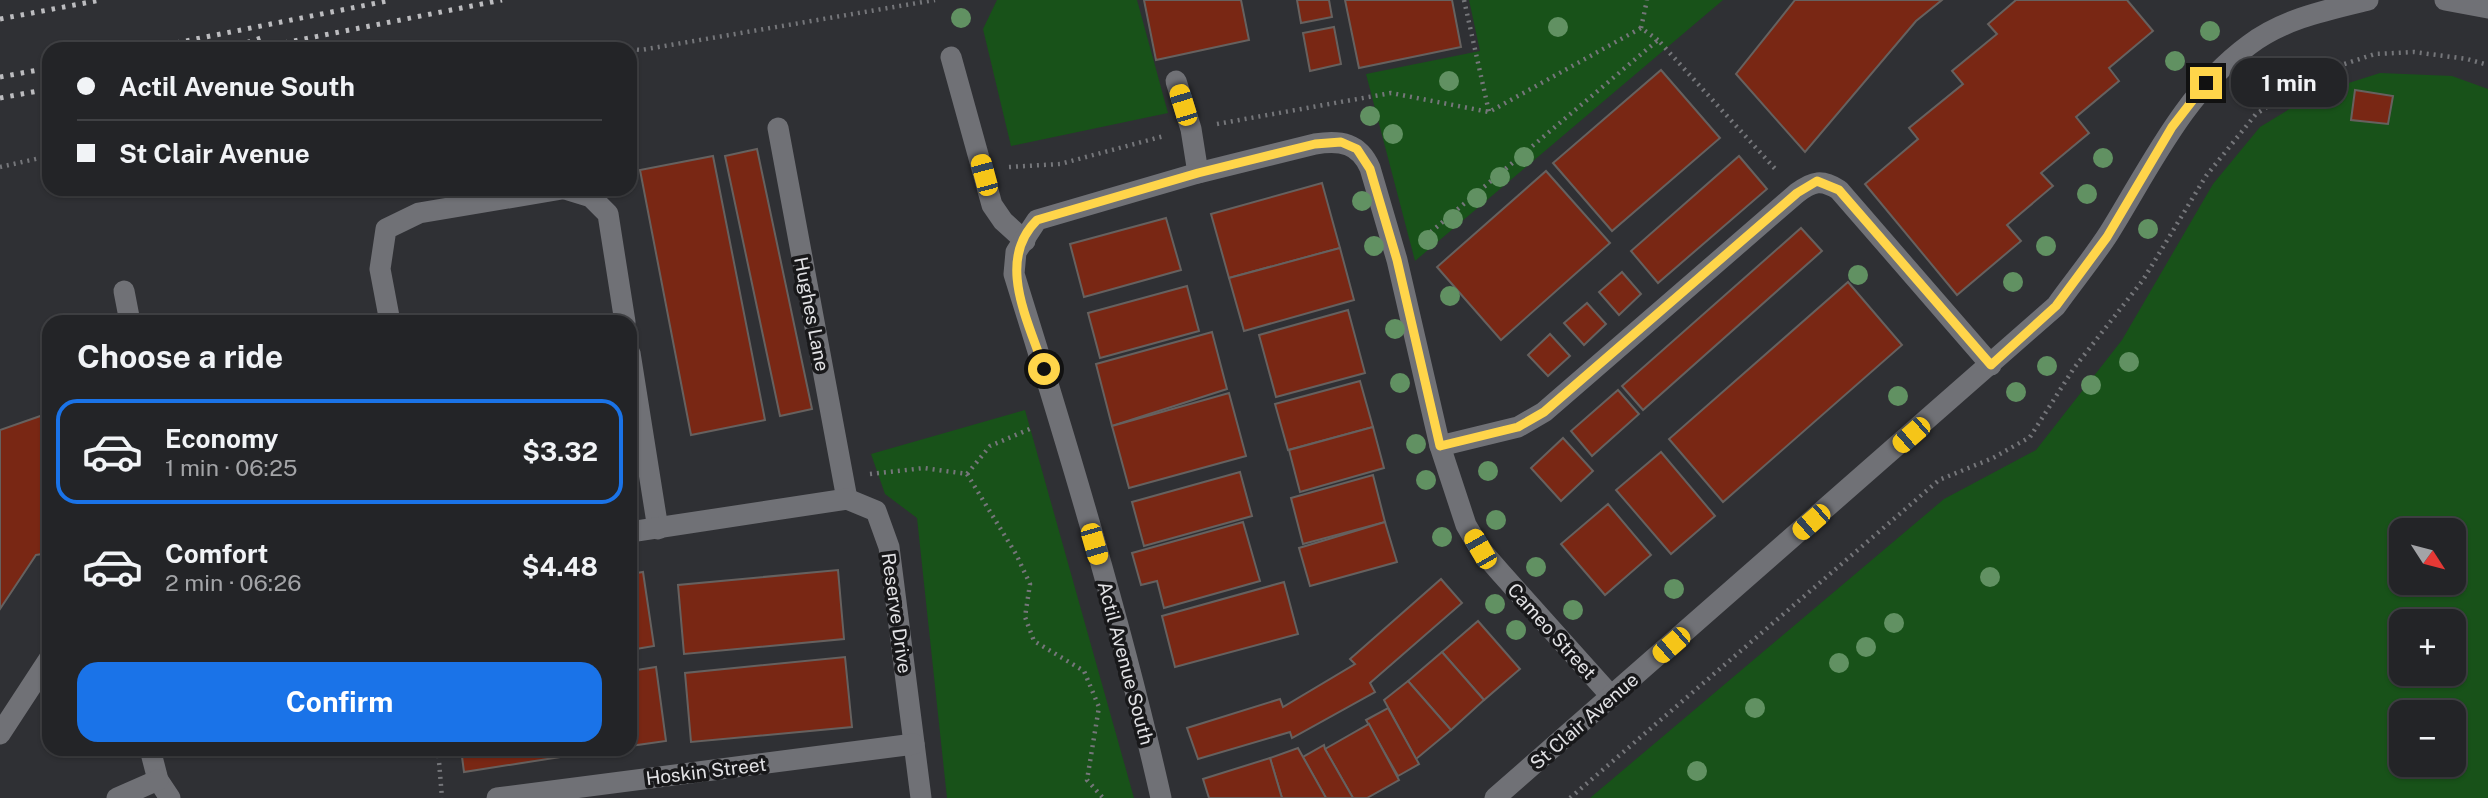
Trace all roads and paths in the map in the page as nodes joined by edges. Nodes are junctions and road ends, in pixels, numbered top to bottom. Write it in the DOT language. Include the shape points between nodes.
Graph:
graph roads {
  1 [pos="935,0"];
  2 [pos="1464,0"];
  3 [pos="1647,0"];
  4 [pos="2368,0"];
  5 [pos="2445,0"];
  6 [pos="2488,8"];
  7 [pos="1640,28"];
  8 [pos="637,50"];
  9 [pos="951,57"];
  10 [pos="2488,65"];
  11 [pos="1176,81"];
  12 [pos="1489,112"];
  13 [pos="778,128"];
  14 [pos="42,158"];
  15 [pos="0,167"];
  16 [pos="1198,173"];
  17 [pos="1797,193"];
  18 [pos="521,196"];
  19 [pos="588,196"];
  20 [pos="1025,241"];
  21 [pos="1397,260"];
  22 [pos="124,291"];
  23 [pos="129,315"];
  24 [pos="389,315"];
  25 [pos="624,315"];
  26 [pos="1991,365"];
  27 [pos="637,398"];
  28 [pos="1058,417"];
  29 [pos="1440,446"];
  30 [pos="968,474"];
  31 [pos="845,489"];
  32 [pos="658,528"];
  33 [pos="637,531"];
  34 [pos="42,670"];
  35 [pos="1612,697"];
  36 [pos="0,734"];
  37 [pos="914,744"];
  38 [pos="152,756"];
  39 [pos="439,756"];
  40 [pos="158,780"];
  41 [pos="117,798"];
  42 [pos="170,798"];
  43 [pos="442,798"];
  44 [pos="498,798"];
  45 [pos="920,798"];
  46 [pos="1103,798"];
  47 [pos="1161,798"];
  48 [pos="1496,798"];
  49 [pos="1570,798"];
  1 -- 8 [label="path"];
  2 -- 12 [label="path"];
  3 -- 7 [label="path"];
  4 -- 26 [label="street, St Clair Avenue" via="2293,22 2249,44 2206,83 2172,127 2107,237 2056,306"];
  5 -- 6 [label="street"];
  9 -- 20 [label="street" via="992,205"];
  10 -- 49 [label="path" via="2414,52 2375,54 2323,71 2256,114 2206,176 2143,280 2074,368 2029,437 1939,480"];
  11 -- 16 [label="street"];
  13 -- 31 [label="street, Hughes Lane"];
  14 -- 15 [label="path"];
  16 -- 20 [label="street, Cameo Street" via="1037,220"];
  16 -- 21 [label="street, Cameo Street" via="1315,144 1349,144 1365,157 1370,169"];
  17 -- 21 [label="path" via="1658,40"];
  17 -- 26 [label="street" via="1817,181 1839,190"];
  17 -- 29 [label="street" via="1544,412 1518,427"];
  18 -- 24 [label="street" via="419,213 386,229 380,269"];
  19 -- 25 [label="street" via="607,214"];
  20 -- 28 [label="street, Actil Avenue South" via="1016,252 1014,274"];
  21 -- 29 [label="street, Cameo Street"];
  22 -- 23 [label="street"];
  26 -- 35 [label="street, St Clair Avenue"];
  27 -- 32 [label="street"];
  28 -- 30 [label="path" via="990,446"];
  28 -- 47 [label="street, Actil Avenue South"];
  29 -- 35 [label="street, Cameo Street" via="1457,502 1480,549"];
  30 -- 31 [label="path" via="924,468 883,471"];
  30 -- 46 [label="path" via="1030,584 1025,617 1034,641 1084,671 1099,708 1087,780"];
  31 -- 32 [label="street"];
  31 -- 37 [label="street, Reserve Drive" via="876,511 889,547"];
  32 -- 33 [label="street"];
  34 -- 36 [label="street"];
  35 -- 48 [label="street, St Clair Avenue"];
  37 -- 44 [label="street, Hoskin Street"];
  37 -- 45 [label="street, Reserve Drive"];
  38 -- 40 [label="street"];
  39 -- 43 [label="path"];
  40 -- 41 [label="street"];
  40 -- 42 [label="street"];
}
